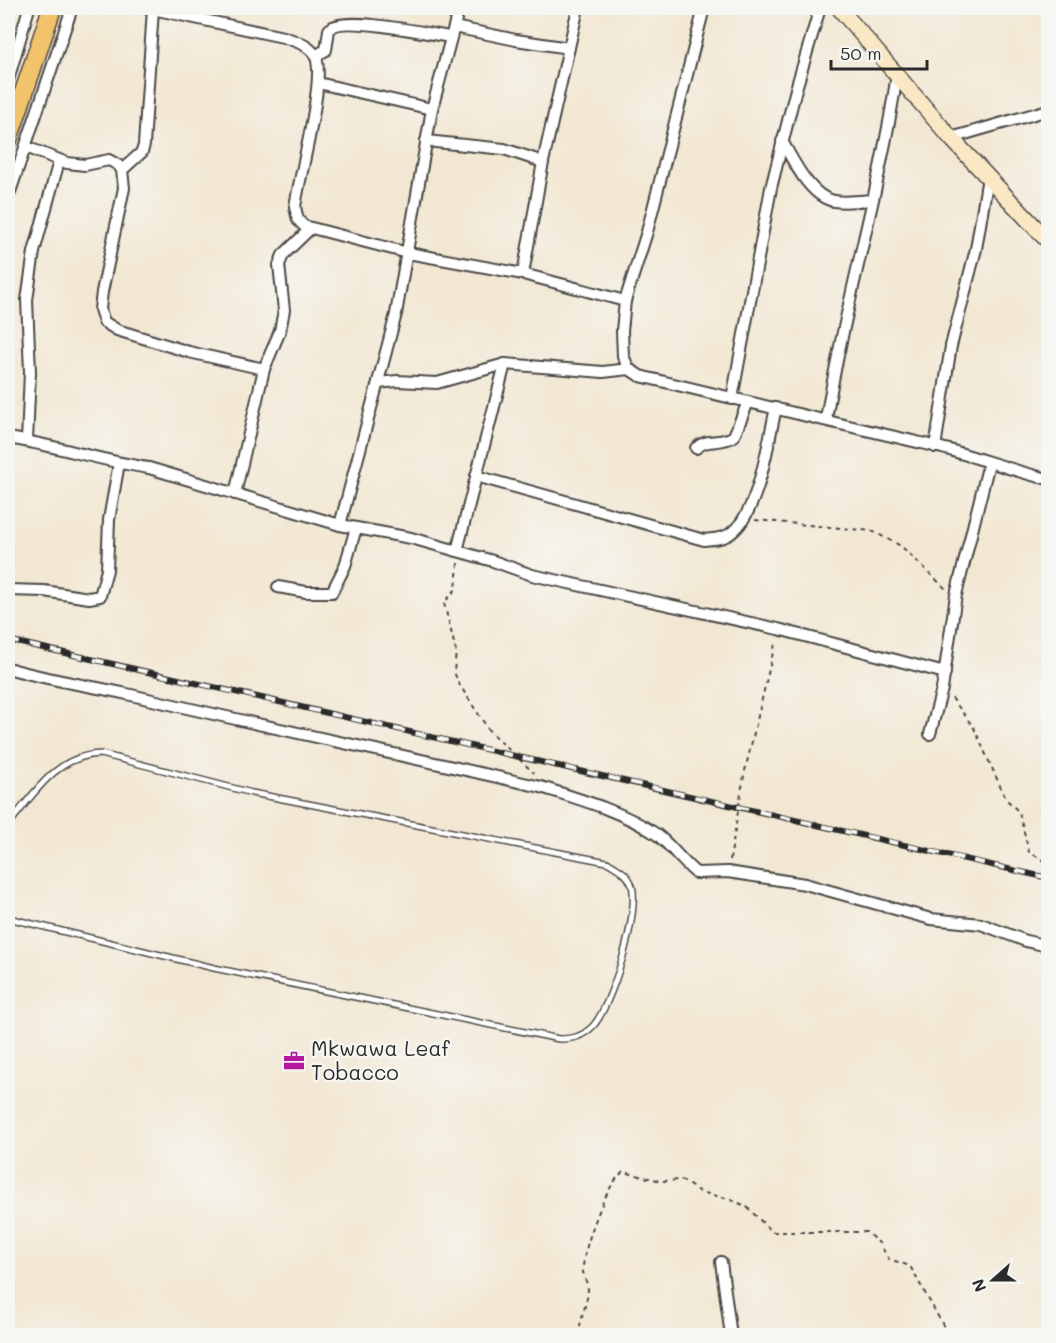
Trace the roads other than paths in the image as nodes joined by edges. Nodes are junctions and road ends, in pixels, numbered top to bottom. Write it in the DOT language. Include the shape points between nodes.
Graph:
graph roads {
  1 [pos="29,8"];
  2 [pos="52,8"];
  3 [pos="72,8"];
  4 [pos="150,8"];
  5 [pos="459,8"];
  6 [pos="578,8"];
  7 [pos="704,8"];
  8 [pos="819,8"];
  9 [pos="839,8"];
  10 [pos="452,32"];
  11 [pos="569,48"];
  12 [pos="315,56"];
  13 [pos="897,75"];
  14 [pos="8,80"];
  15 [pos="318,83"];
  16 [pos="432,109"];
  17 [pos="1048,110"];
  18 [pos="951,138"];
  19 [pos="8,141"];
  20 [pos="426,141"];
  21 [pos="782,141"];
  22 [pos="26,147"];
  23 [pos="59,161"];
  24 [pos="543,162"];
  25 [pos="122,170"];
  26 [pos="988,177"];
  27 [pos="8,198"];
  28 [pos="872,200"];
  29 [pos="310,229"];
  30 [pos="1048,242"];
  31 [pos="408,253"];
  32 [pos="523,274"];
  33 [pos="625,301"];
  34 [pos="505,364"];
  35 [pos="264,369"];
  36 [pos="629,369"];
  37 [pos="378,383"];
  38 [pos="732,399"];
  39 [pos="748,402"];
  40 [pos="776,408"];
  41 [pos="826,419"];
  42 [pos="8,438"];
  43 [pos="27,441"];
  44 [pos="935,447"];
  45 [pos="696,448"];
  46 [pos="119,463"];
  47 [pos="989,463"];
  48 [pos="476,476"];
  49 [pos="1048,478"];
  50 [pos="235,494"];
  51 [pos="340,525"];
  52 [pos="356,528"];
  53 [pos="457,551"];
  54 [pos="278,587"];
  55 [pos="8,590"];
  56 [pos="8,668"];
  57 [pos="945,673"];
  58 [pos="930,734"];
  59 [pos="8,825"];
  60 [pos="8,918"];
  61 [pos="1048,946"];
  62 [pos="721,1263"];
  63 [pos="731,1335"];
  1 -- 14 [label="street"];
  2 -- 19 [label="main road"];
  3 -- 22 [label="street"];
  4 -- 12 [label="street" via="283,37 304,44"];
  4 -- 25 [label="street" via="144,145 142,152"];
  5 -- 10 [label="street"];
  6 -- 11 [label="street"];
  7 -- 33 [label="street" via="647,232"];
  8 -- 21 [label="street"];
  9 -- 13 [label="main road"];
  10 -- 11 [label="street"];
  10 -- 12 [label="street" via="333,25 327,34 326,50"];
  10 -- 16 [label="street"];
  11 -- 24 [label="street"];
  12 -- 15 [label="street"];
  13 -- 18 [label="main road"];
  13 -- 28 [label="street"];
  15 -- 16 [label="street"];
  15 -- 29 [label="street" via="295,207 298,220"];
  16 -- 20 [label="street"];
  17 -- 18 [label="street"];
  18 -- 26 [label="main road"];
  20 -- 24 [label="street" via="504,149"];
  20 -- 31 [label="street"];
  21 -- 28 [label="street" via="809,184 824,198"];
  21 -- 38 [label="street"];
  22 -- 23 [label="street"];
  22 -- 27 [label="street"];
  23 -- 25 [label="street" via="85,165 109,160"];
  23 -- 43 [label="street" via="34,252 27,300"];
  24 -- 32 [label="street"];
  25 -- 35 [label="street" via="124,188 102,291 100,309 104,322 117,330 208,358"];
  26 -- 30 [label="main road"];
  26 -- 44 [label="street" via="976,249 951,346"];
  28 -- 41 [label="street" via="845,313"];
  29 -- 31 [label="street"];
  29 -- 35 [label="street" via="283,255 279,265 284,309 280,331"];
  31 -- 32 [label="street"];
  31 -- 37 [label="street"];
  32 -- 33 [label="street"];
  33 -- 36 [label="street" via="623,356"];
  34 -- 36 [label="street" via="603,372"];
  34 -- 37 [label="street" via="437,383"];
  34 -- 48 [label="street"];
  35 -- 50 [label="street"];
  36 -- 38 [label="street" via="640,376"];
  37 -- 51 [label="street"];
  38 -- 39 [label="street"];
  39 -- 40 [label="street"];
  39 -- 45 [label="street" via="734,436 702,442"];
  40 -- 41 [label="street"];
  40 -- 48 [label="street" via="745,519 730,534 705,540"];
  41 -- 44 [label="street"];
  42 -- 43 [label="street"];
  43 -- 46 [label="street"];
  44 -- 47 [label="street"];
  46 -- 50 [label="street" via="159,470"];
  46 -- 55 [label="street" via="109,520 107,570 100,596"];
  47 -- 49 [label="street"];
  47 -- 57 [label="street" via="956,595"];
  48 -- 53 [label="street"];
  50 -- 51 [label="street"];
  51 -- 52 [label="street"];
  52 -- 53 [label="street"];
  52 -- 54 [label="street" via="345,566 332,592"];
  53 -- 57 [label="street" via="554,580 778,629"];
  56 -- 61 [label="street" via="541,787 638,824 672,847 696,873 728,872 805,884 931,919 981,924"];
  57 -- 58 [label="street"];
  59 -- 60 [label="lane" via="53,772 65,763 101,754 252,793 607,862 623,871 634,892 623,954 608,1004 584,1035 565,1039 214,968"];
  62 -- 63 [label="street"];
}
